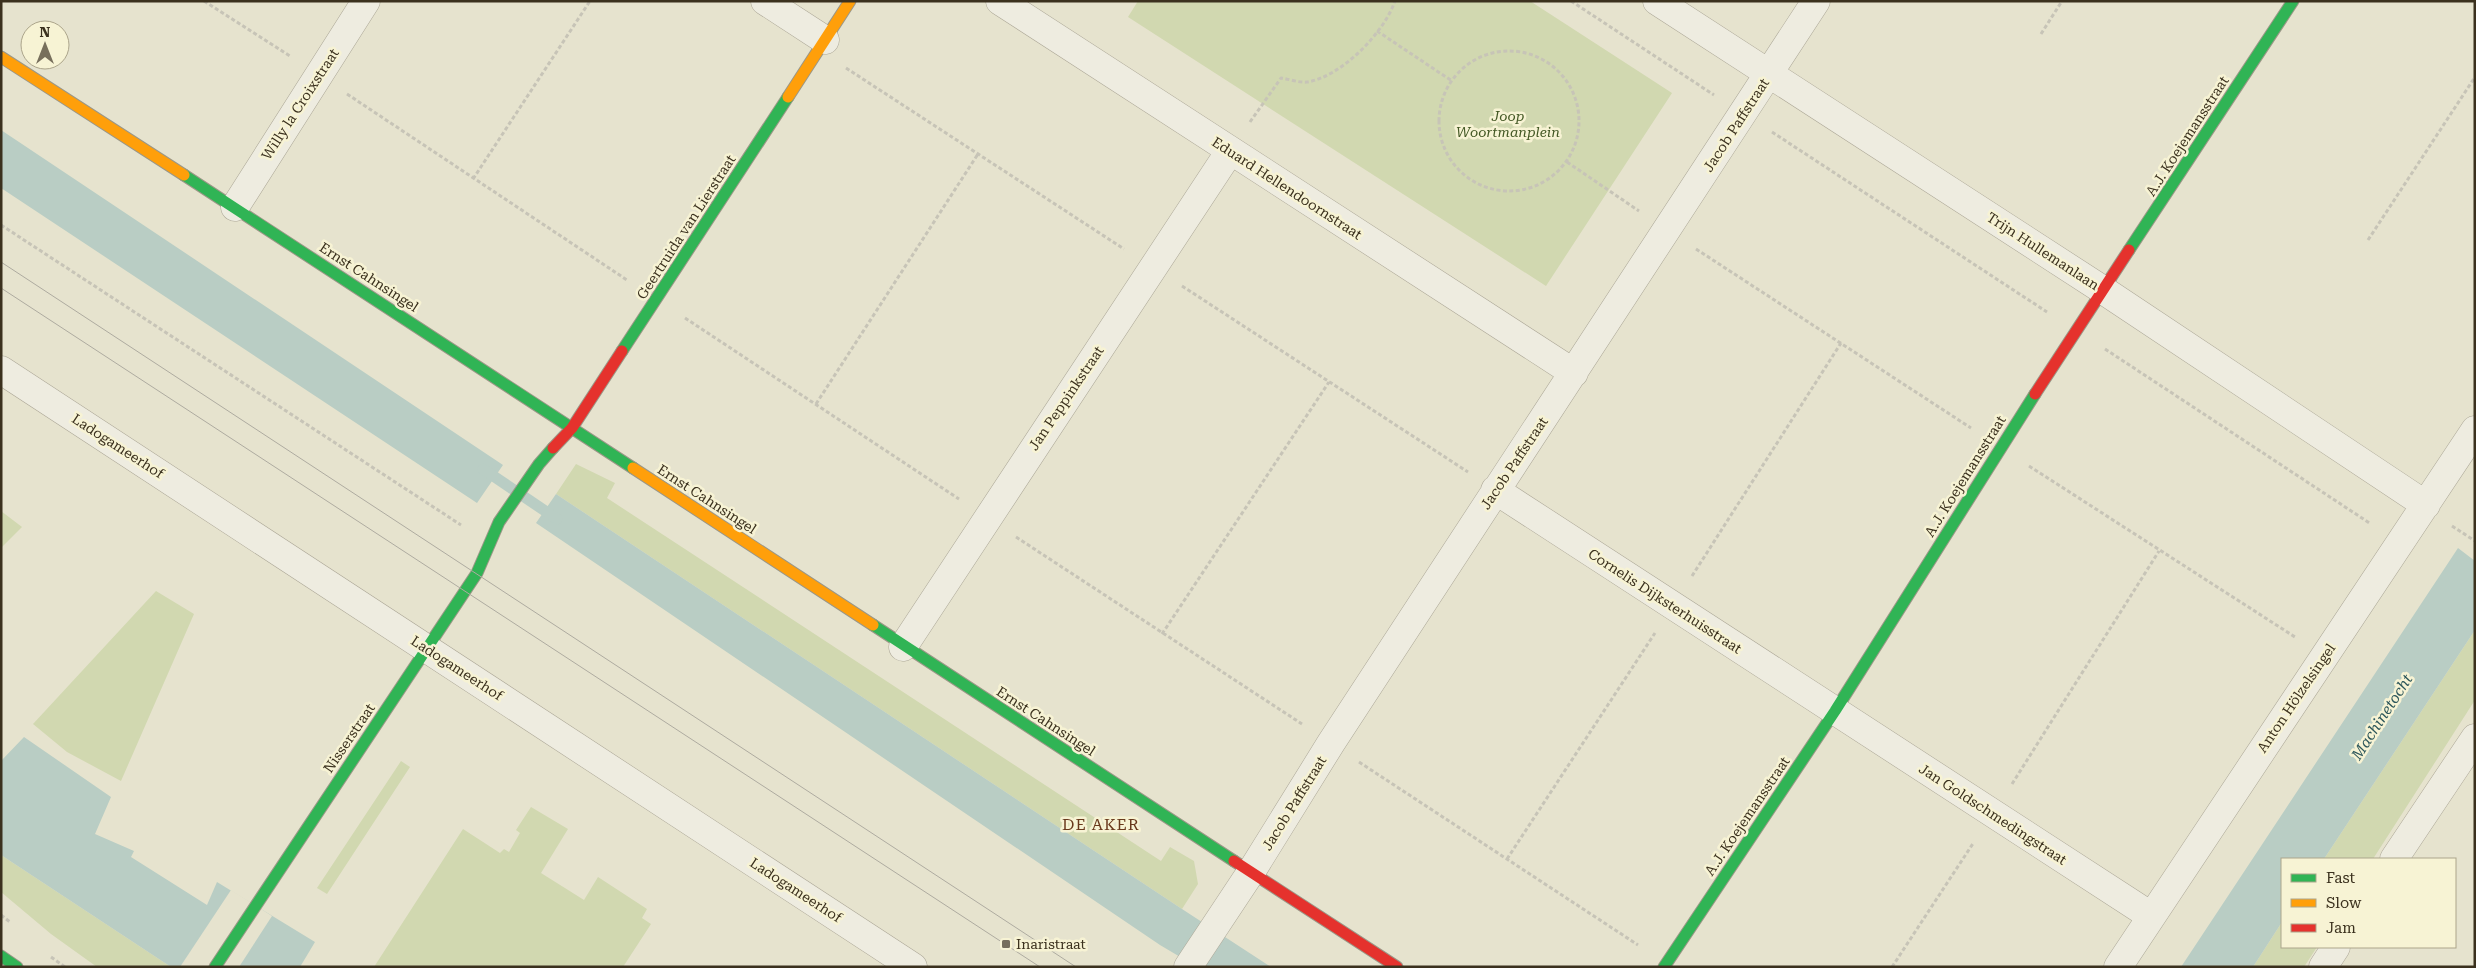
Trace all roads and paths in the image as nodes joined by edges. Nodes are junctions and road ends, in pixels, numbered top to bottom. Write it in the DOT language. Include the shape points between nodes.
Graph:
graph roads {
  1 [pos="204,1"];
  2 [pos="366,1"];
  3 [pos="590,1"];
  4 [pos="765,1"];
  5 [pos="850,1"];
  6 [pos="1000,1"];
  7 [pos="1395,1"];
  8 [pos="1571,1"];
  9 [pos="1657,1"];
  10 [pos="1816,1"];
  11 [pos="2062,1"];
  12 [pos="2293,1"];
  13 [pos="1377,31"];
  14 [pos="2041,34"];
  15 [pos="825,40"];
  16 [pos="1,57"];
  17 [pos="1769,74"];
  18 [pos="318,75"];
  19 [pos="2475,77"];
  20 [pos="1452,81"];
  21 [pos="1744,114"];
  22 [pos="1230,151"];
  23 [pos="978,154"];
  24 [pos="1567,162"];
  25 [pos="473,179"];
  26 [pos="235,207"];
  27 [pos="1,225"];
  28 [pos="1667,230"];
  29 [pos="2368,240"];
  30 [pos="2103,290"];
  31 [pos="657,300"];
  32 [pos="1,370"];
  33 [pos="1574,372"];
  34 [pos="1329,382"];
  35 [pos="816,404"];
  36 [pos="572,428"];
  37 [pos="2475,430"];
  38 [pos="1495,490"];
  39 [pos="2435,512"];
  40 [pos="987,517"];
  41 [pos="499,522"];
  42 [pos="2475,541"];
  43 [pos="491,544"];
  44 [pos="2159,552"];
  45 [pos="1162,634"];
  46 [pos="903,646"];
  47 [pos="428,648"];
  48 [pos="1835,711"];
  49 [pos="2475,738"];
  50 [pos="1331,743"];
  51 [pos="1993,814"];
  52 [pos="2395,858"];
  53 [pos="1251,872"];
  54 [pos="2151,916"];
  55 [pos="2335,948"];
  56 [pos="1,956"];
  57 [pos="1665,965"];
  58 [pos="17,967"];
  59 [pos="215,967"];
  60 [pos="912,967"];
  61 [pos="1188,967"];
  62 [pos="1397,967"];
  63 [pos="1892,967"];
  64 [pos="2118,967"];
  65 [pos="2323,967"];
  1 -- 18 [label="path"];
  2 -- 18 [label="street, Willy la Croixstraat"];
  3 -- 25 [label="path"];
  4 -- 15 [label="street"];
  5 -- 15 [label="street, Geertruida van Lierstraat"];
  6 -- 22 [label="street, Eduard Hellendoornstraat"];
  7 -- 13 [label="path"];
  8 -- 21 [label="path"];
  9 -- 17 [label="street, Trijn Hullemanlaan"];
  10 -- 17 [label="street, Jacob Paffstraat"];
  11 -- 14 [label="path"];
  12 -- 30 [label="street, A.J. Koejemansstraat"];
  13 -- 20 [label="path"];
  13 -- 22 [label="path" via="1352,61 1324,77 1306,83 1280,78"];
  15 -- 31 [label="street, Geertruida van Lierstraat"];
  16 -- 26 [label="street, Ernst Cahnsingel"];
  17 -- 21 [label="street, Jacob Paffstraat"];
  17 -- 30 [label="street, Trijn Hullemanlaan"];
  18 -- 25 [label="path"];
  18 -- 26 [label="street, Willy la Croixstraat"];
  19 -- 29 [label="path"];
  20 -- 24 [label="path" via="1441,106 1439,122 1446,153 1470,179 1493,190 1520,191 1542,184"];
  20 -- 24 [label="path" via="1476,60 1494,52 1518,52 1542,59 1556,68 1575,94 1580,120 1578,138"];
  21 -- 28 [label="street, Jacob Paffstraat"];
  22 -- 33 [label="street, Eduard Hellendoornstraat"];
  22 -- 40 [label="street, Jan Peppinkstraat"];
  23 -- 35 [label="path"];
  24 -- 28 [label="path"];
  25 -- 31 [label="path"];
  26 -- 36 [label="street, Ernst Cahnsingel"];
  27 -- 43 [label="path"];
  28 -- 33 [label="street, Jacob Paffstraat"];
  30 -- 39 [label="street, Trijn Hullemanlaan"];
  30 -- 48 [label="street, A.J. Koejemansstraat" via="1995,455"];
  31 -- 35 [label="path"];
  31 -- 36 [label="street, Geertruida van Lierstraat"];
  32 -- 47 [label="street, Ladogameerhof"];
  33 -- 38 [label="street, Jacob Paffstraat"];
  34 -- 45 [label="path"];
  35 -- 40 [label="path"];
  36 -- 41 [label="street, Geertruida van Lierstraat" via="539,464"];
  36 -- 46 [label="street, Ernst Cahnsingel"];
  37 -- 39 [label="street, Anton Hölzelsingel"];
  38 -- 48 [label="street, Cornelis Dijksterhuisstraat"];
  38 -- 50 [label="street, Jacob Paffstraat"];
  39 -- 42 [label="path"];
  39 -- 54 [label="street, Anton Hölzelsingel"];
  40 -- 45 [label="path"];
  40 -- 46 [label="street, Jan Peppinkstraat"];
  41 -- 43 [label="street, Nisserstraat"];
  43 -- 47 [label="street, Nisserstraat" via="477,573"];
  44 -- 51 [label="path"];
  45 -- 50 [label="path"];
  46 -- 53 [label="street, Ernst Cahnsingel"];
  47 -- 59 [label="street, Nisserstraat"];
  47 -- 60 [label="street, Ladogameerhof"];
  48 -- 51 [label="street, Jan Goldschmedingstraat"];
  48 -- 57 [label="street, A.J. Koejemansstraat"];
  49 -- 52 [label="street"];
  50 -- 53 [label="street, Jacob Paffstraat"];
  50 -- 57 [label="path"];
  51 -- 54 [label="street, Jan Goldschmedingstraat"];
  51 -- 63 [label="path"];
  53 -- 61 [label="street, Jacob Paffstraat"];
  53 -- 62 [label="street, Ernst Cahnsingel"];
  54 -- 64 [label="street, Anton Hölzelsingel"];
  55 -- 65 [label="street"];
  56 -- 58 [label="street"];
}
